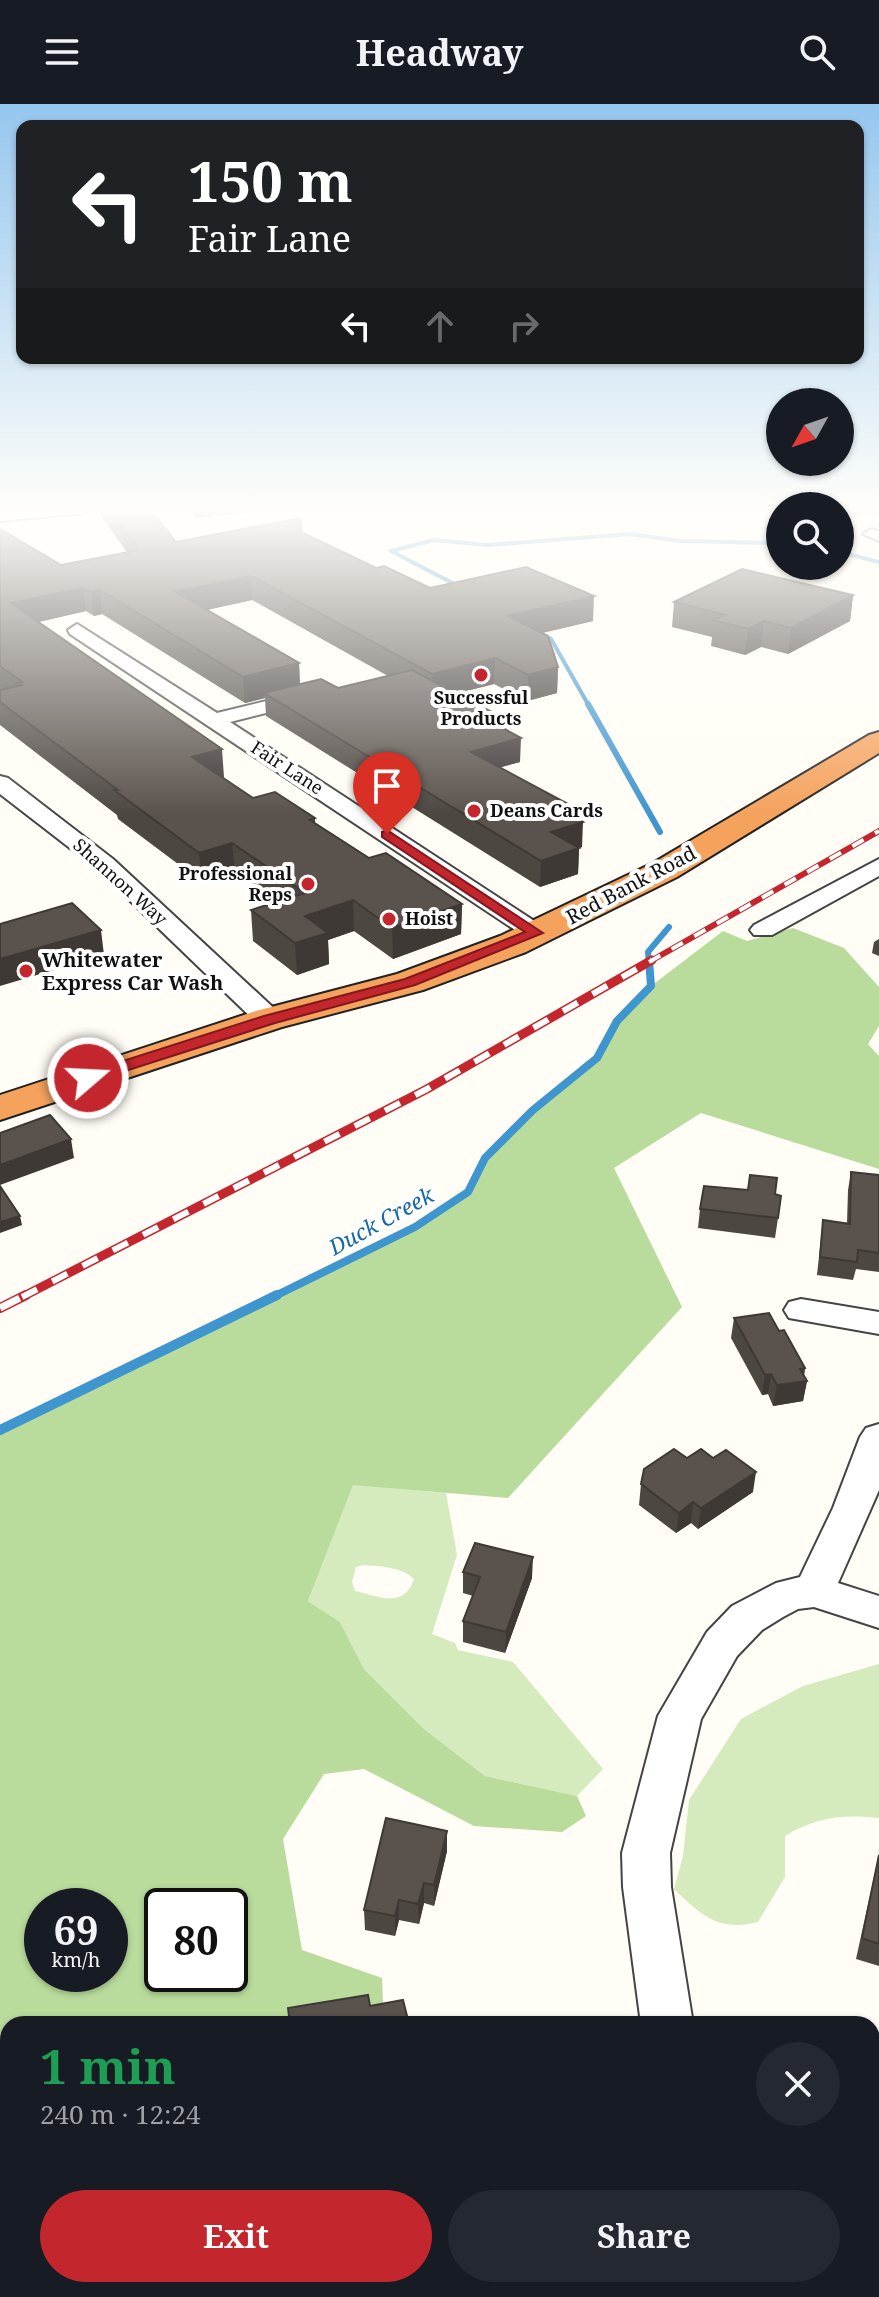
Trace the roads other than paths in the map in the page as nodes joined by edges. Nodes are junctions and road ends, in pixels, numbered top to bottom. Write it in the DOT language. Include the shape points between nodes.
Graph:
graph roads {
  1 [pos="77,630"];
  2 [pos="325,692"];
  3 [pos="214,720"];
  4 [pos="879,741"];
  5 [pos="0,783"];
  6 [pos="879,866"];
  7 [pos="763,930"];
  8 [pos="536,933"];
  9 [pos="269,1019"];
  10 [pos="0,1108"];
  11 [pos="801,1310"];
  12 [pos="879,1323"];
  13 [pos="879,1437"];
  14 [pos="814,1591"];
  15 [pos="879,1612"];
  16 [pos="666,2016"];
  1 -- 3 [label="street, Fair Lane"];
  2 -- 3 [label="street"];
  3 -- 8 [label="street, Fair Lane"];
  4 -- 8 [label="highway, Red Bank Road" via="665,870"];
  5 -- 9 [label="street, Shannon Way" via="105,864"];
  6 -- 7 [label="street"];
  8 -- 9 [label="highway, Red Bank Road" via="410,982"];
  9 -- 10 [label="highway, Red Bank Road"];
  11 -- 12 [label="street"];
  13 -- 14 [label="street"];
  14 -- 15 [label="street"];
  14 -- 16 [label="street" via="791,1594 747,1618 722,1644 680,1716 646,1853"];
}
